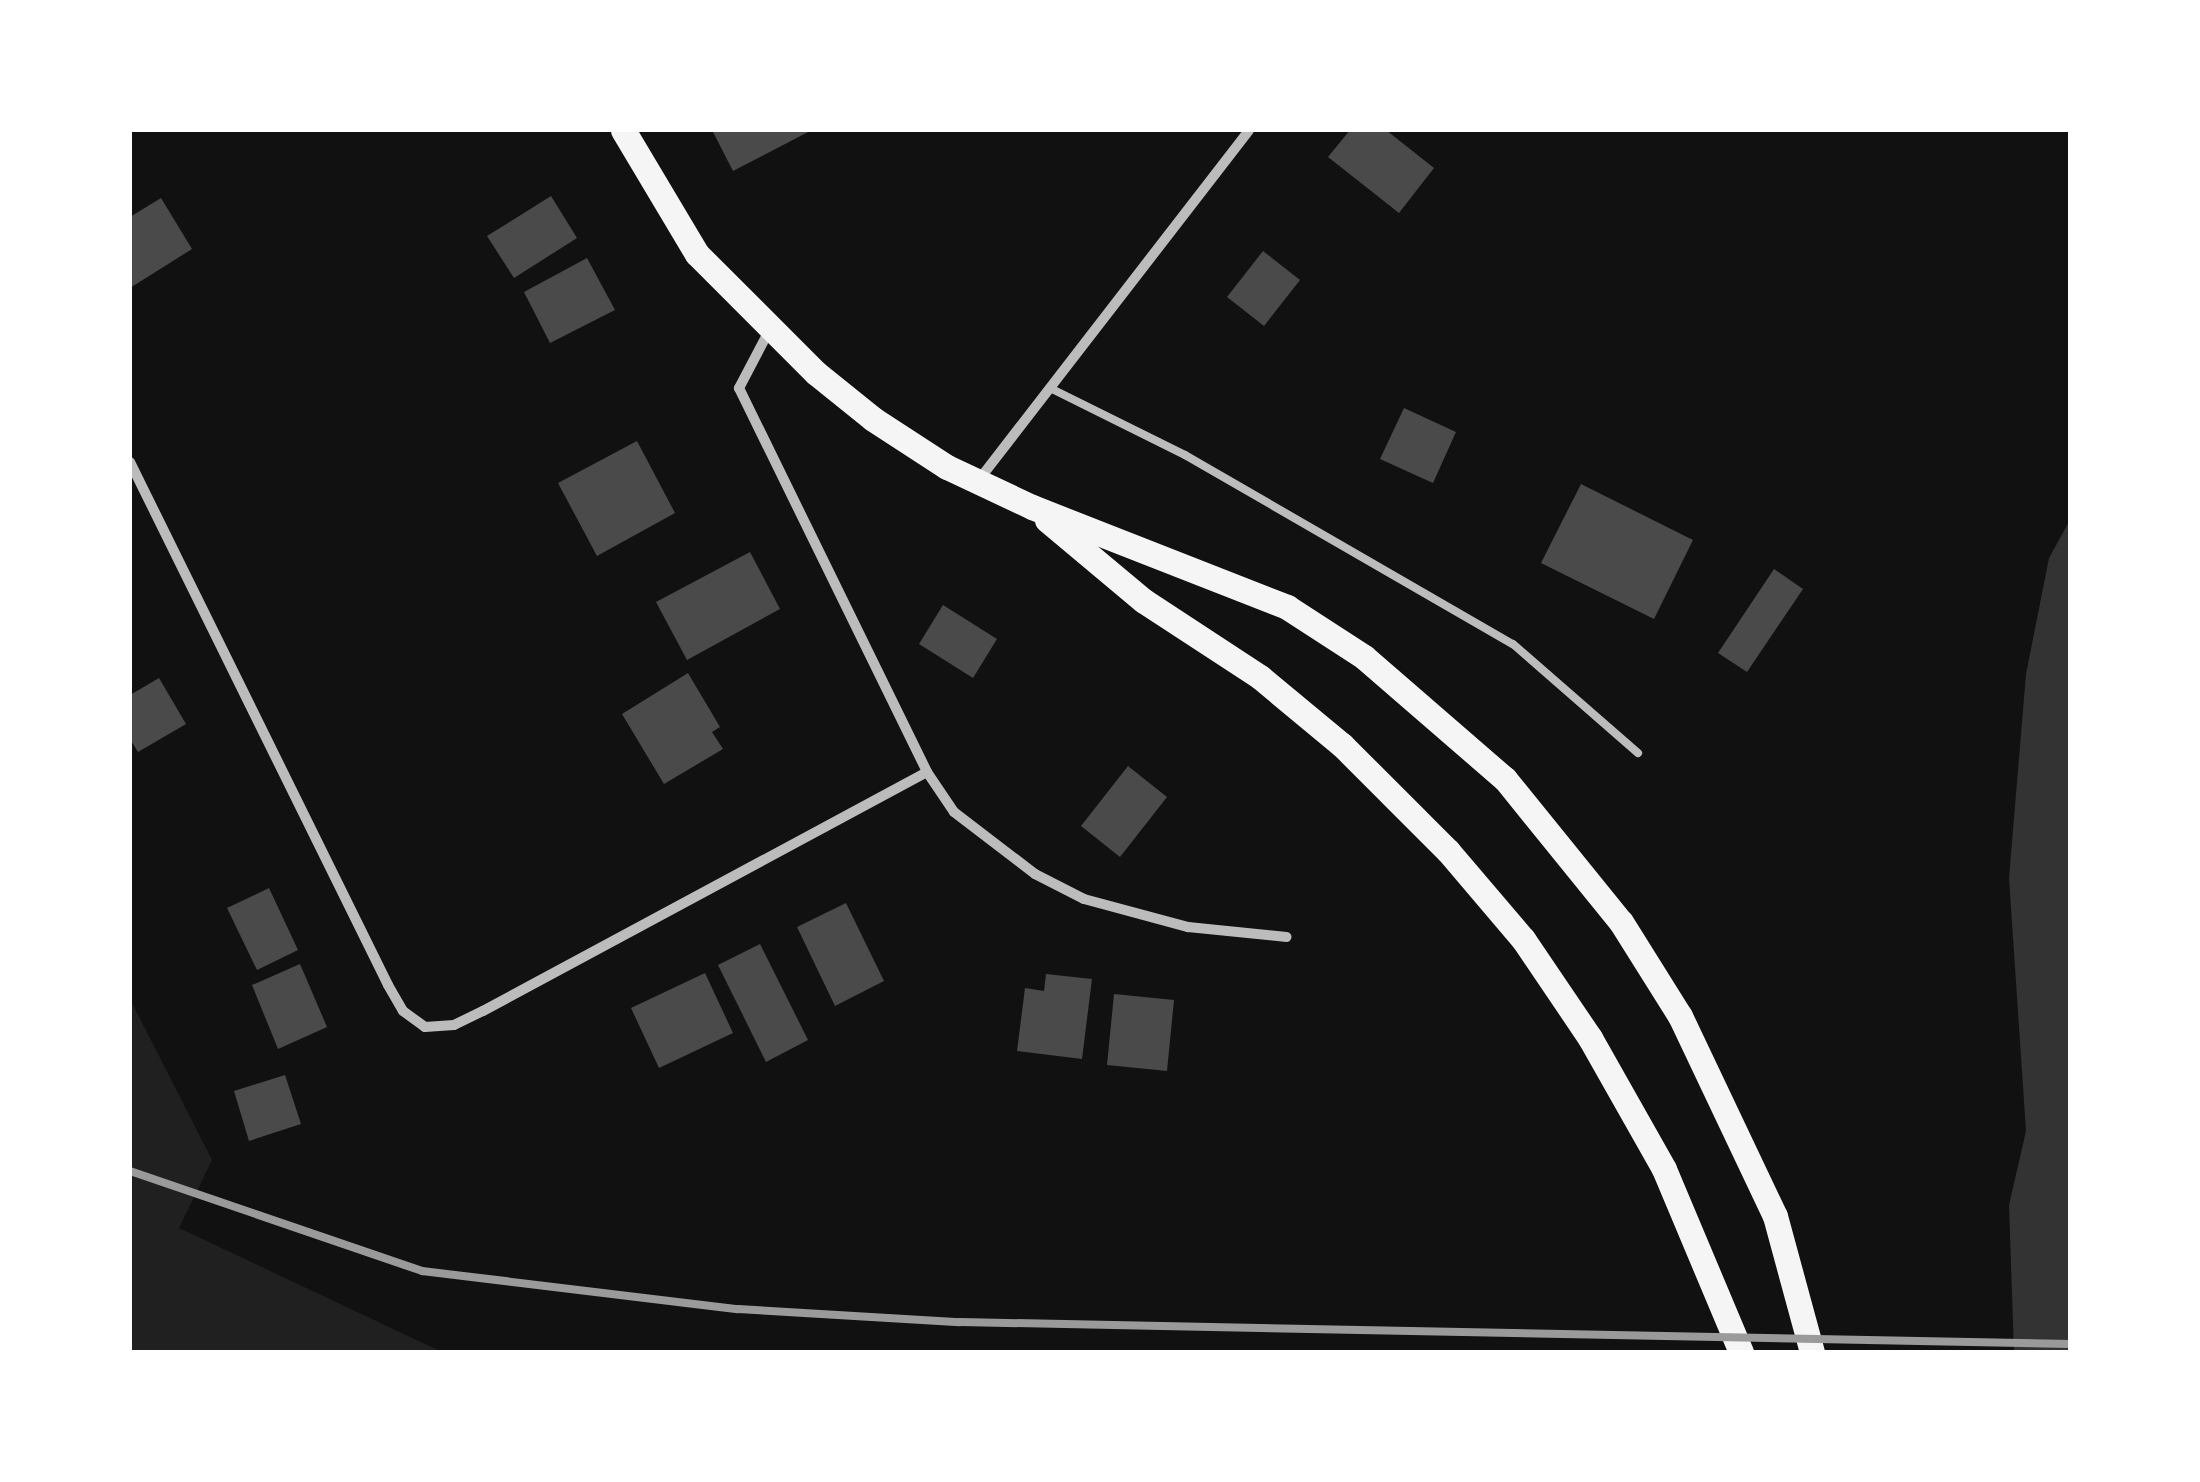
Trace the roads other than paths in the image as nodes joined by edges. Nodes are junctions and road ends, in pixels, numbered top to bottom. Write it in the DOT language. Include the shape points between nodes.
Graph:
graph roads {
  1 [pos="623,130"];
  2 [pos="1249,130"];
  3 [pos="771,328"];
  4 [pos="1050,388"];
  5 [pos="130,462"];
  6 [pos="978,481"];
  7 [pos="1032,508"];
  8 [pos="1638,754"];
  9 [pos="927,772"];
  10 [pos="1286,937"];
  11 [pos="1741,1352"];
  12 [pos="1812,1352"];
  1 -- 3 [label="main road" via="698,254"];
  2 -- 4 [label="street"];
  3 -- 6 [label="main road" via="872,419"];
  3 -- 9 [label="street" via="739,388"];
  4 -- 6 [label="street"];
  4 -- 8 [label="lane" via="1185,455 1512,644"];
  5 -- 9 [label="street" via="388,985 403,1011 425,1027 454,1025 483,1011"];
  6 -- 7 [label="main road"];
  7 -- 11 [label="main road" via="1144,601 1260,677 1342,746 1448,851 1523,939 1598,1052 1672,1184"];
  7 -- 12 [label="main road" via="1287,607 1378,668 1505,779 1622,922 1680,1016 1775,1216"];
  9 -- 10 [label="street" via="972,829 1084,899 1188,926"];
}
